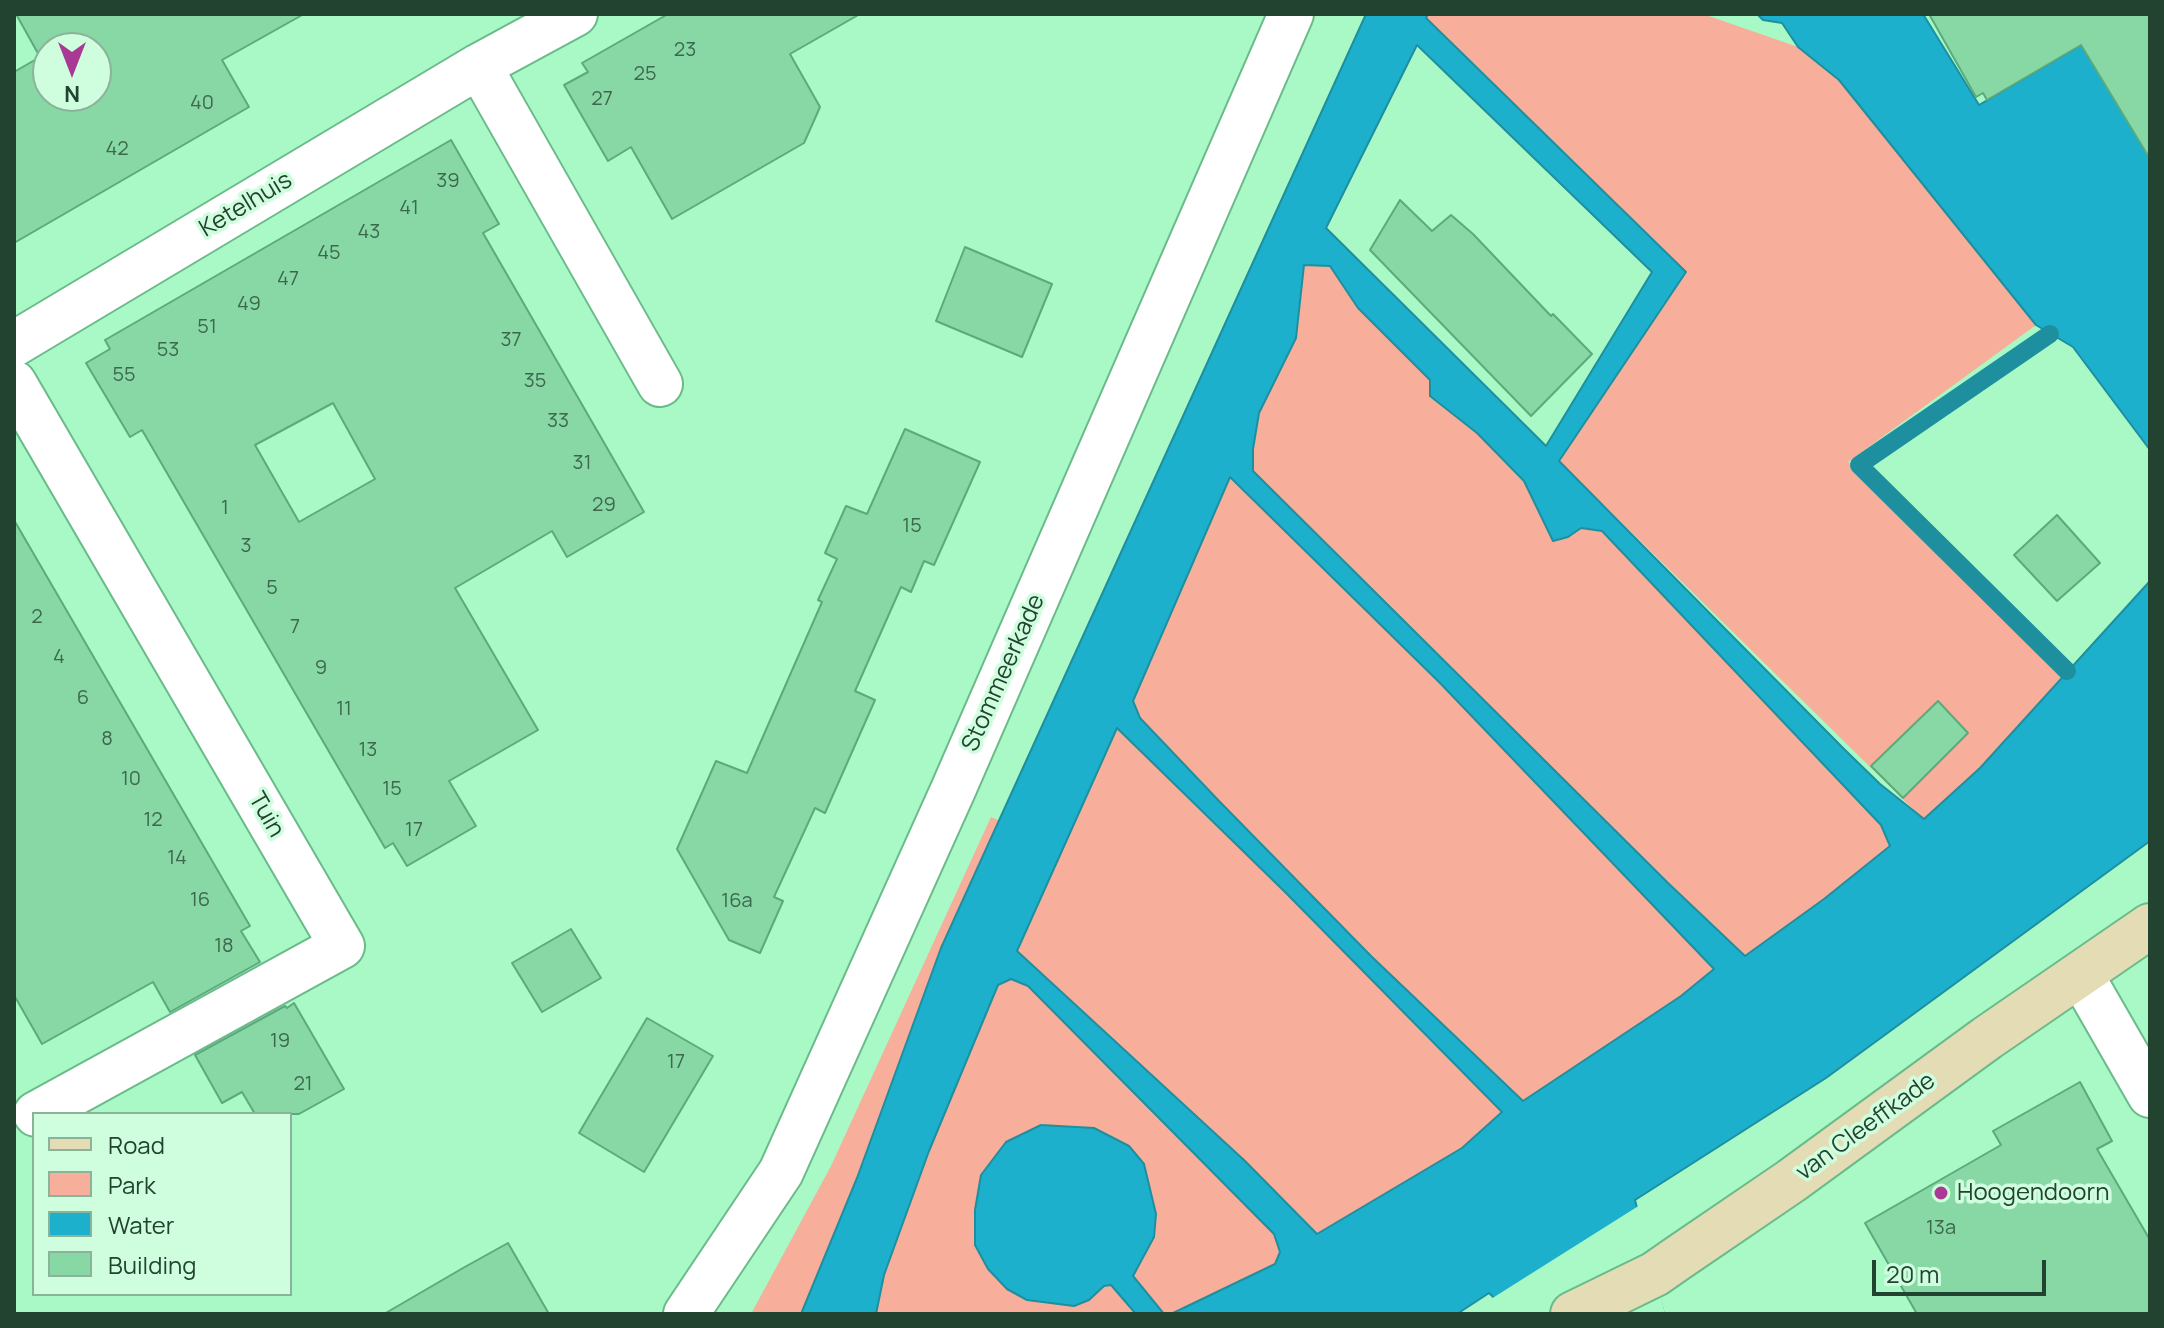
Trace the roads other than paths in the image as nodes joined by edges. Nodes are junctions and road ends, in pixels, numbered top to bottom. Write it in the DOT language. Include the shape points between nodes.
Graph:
graph roads {
  1 [pos="575,14"];
  2 [pos="1291,14"];
  3 [pos="479,66"];
  4 [pos="14,344"];
  5 [pos="14,383"];
  6 [pos="660,384"];
  7 [pos="2150,926"];
  8 [pos="2081,975"];
  9 [pos="2150,1095"];
  10 [pos="40,1112"];
  11 [pos="32,1117"];
  12 [pos="14,1126"];
  13 [pos="686,1314"];
  14 [pos="1573,1314"];
  1 -- 3 [label="street, Ketelhuis"];
  2 -- 13 [label="street, Stommeerkade" via="781,1172"];
  3 -- 4 [label="street, Ketelhuis"];
  3 -- 6 [label="street"];
  5 -- 10 [label="street, Tuin" via="342,946"];
  7 -- 8 [label="main road, van Cleeffkade"];
  8 -- 9 [label="street"];
  8 -- 14 [label="main road, van Cleeffkade" via="1655,1274"];
  11 -- 12 [label="street, Tuin"];
}
